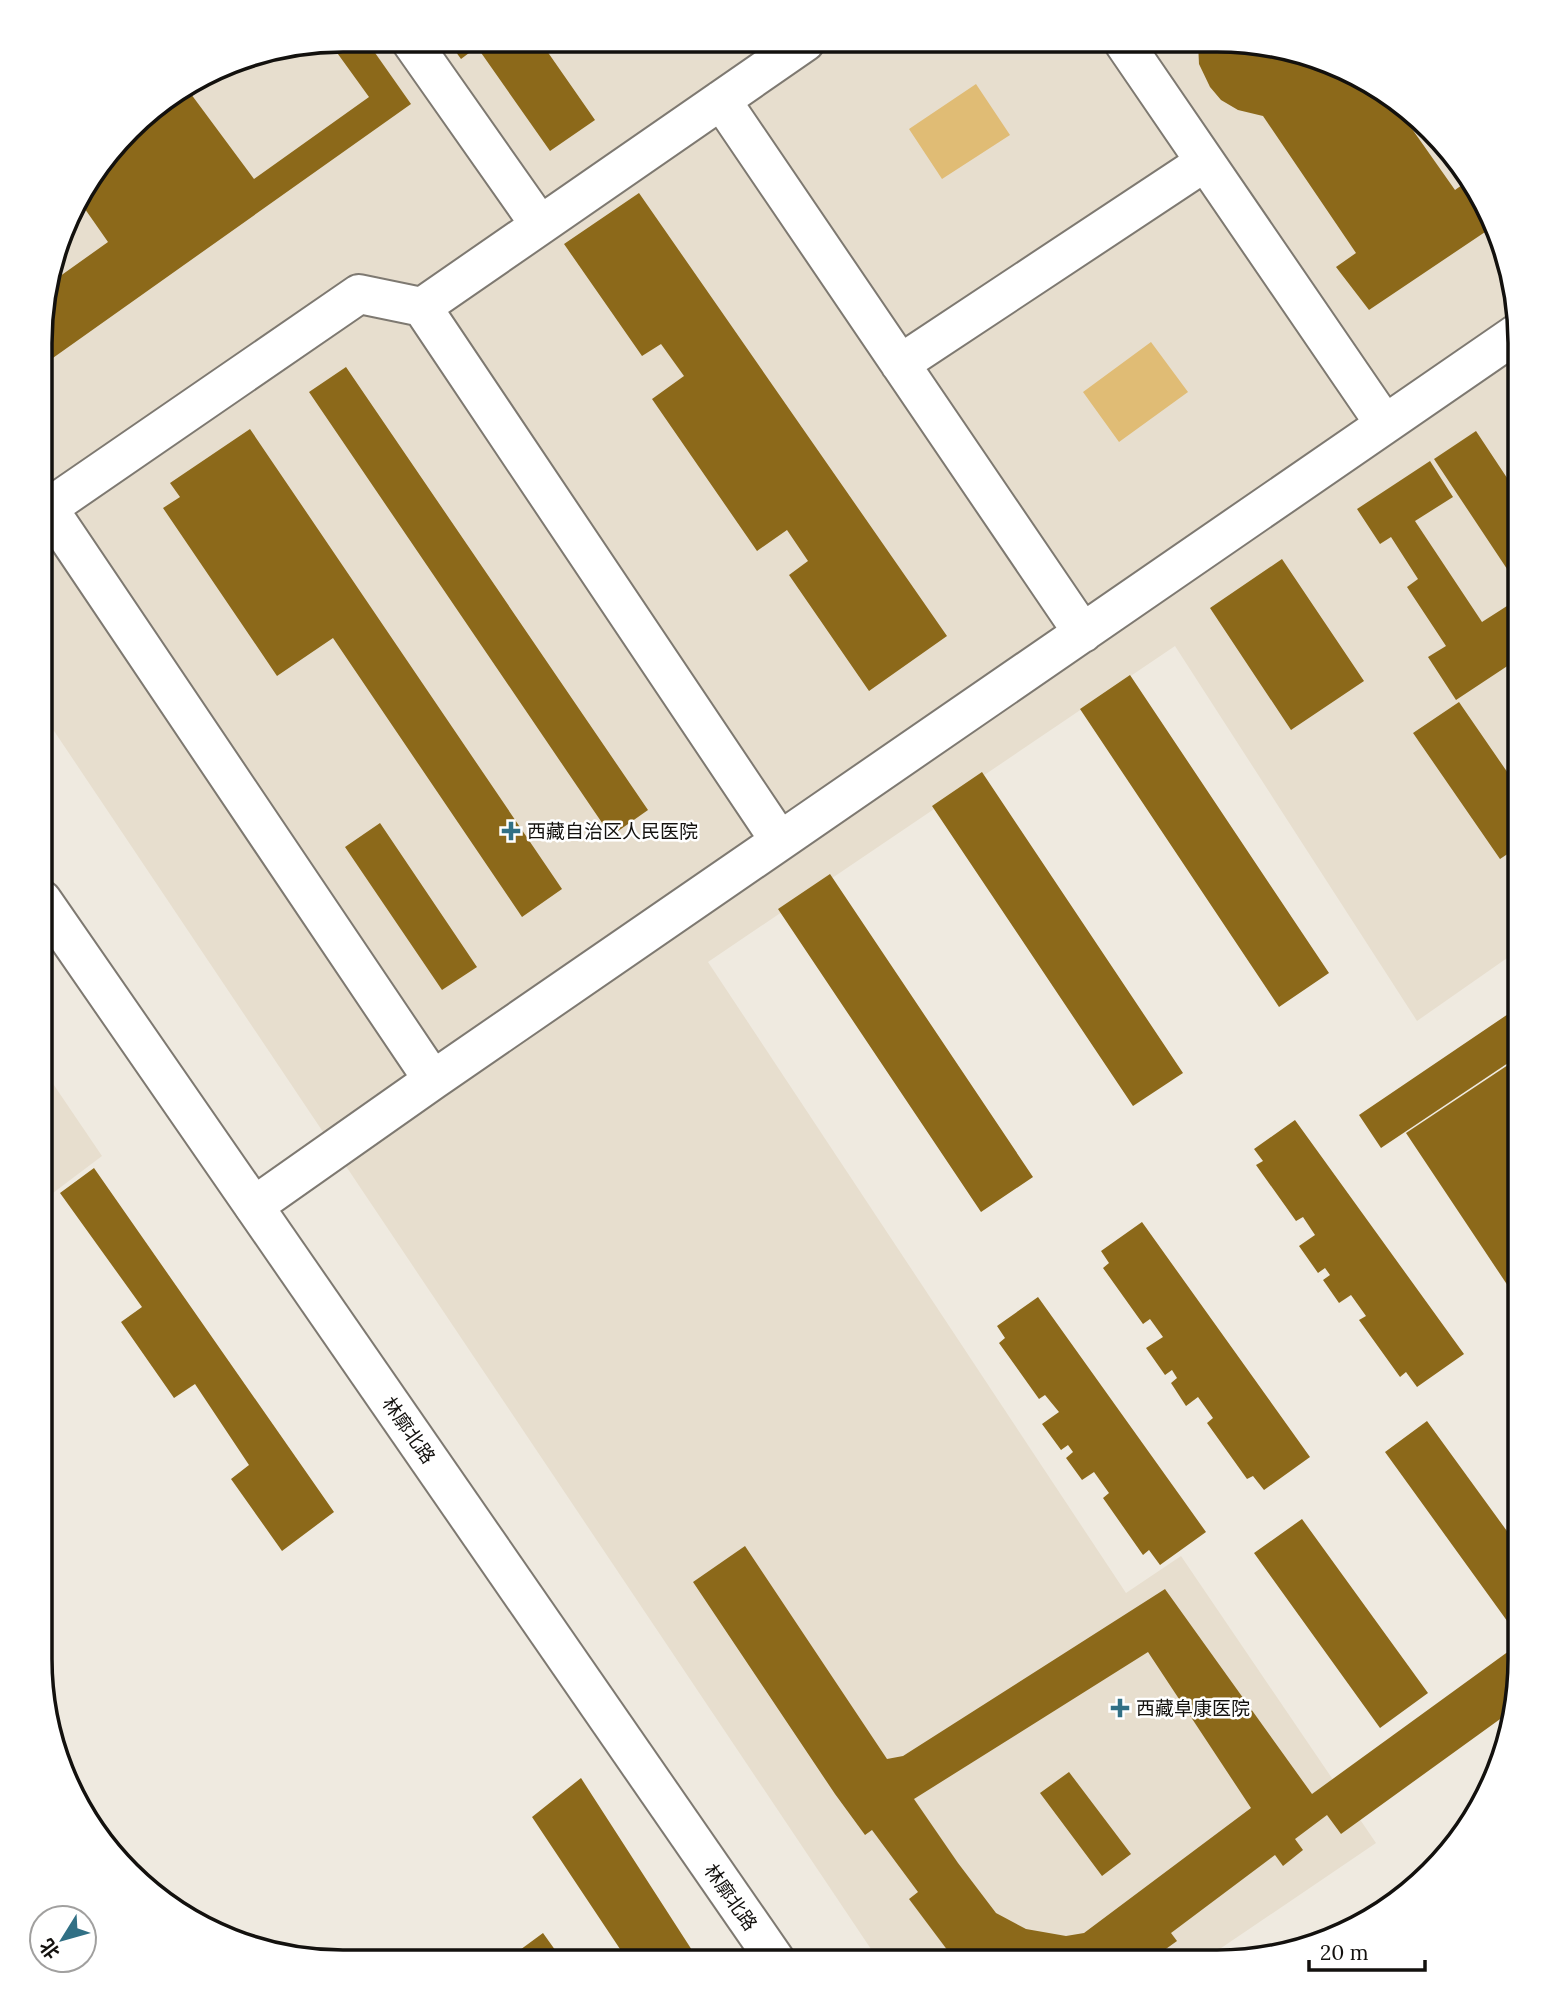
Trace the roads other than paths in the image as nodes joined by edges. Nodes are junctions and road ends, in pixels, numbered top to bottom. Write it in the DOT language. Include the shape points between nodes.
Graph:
graph roads {
  1 [pos="418,52"];
  2 [pos="791,52"];
  3 [pos="1130,52"];
  4 [pos="721,100"];
  5 [pos="1205,162"];
  6 [pos="540,225"];
  7 [pos="422,307"];
  8 [pos="1508,339"];
  9 [pos="900,364"];
  10 [pos="1384,424"];
  11 [pos="52,499"];
  12 [pos="52,514"];
  13 [pos="1083,633"];
  14 [pos="780,841"];
  15 [pos="52,914"];
  16 [pos="433,1080"];
  17 [pos="254,1206"];
  18 [pos="768,1950"];
  1 -- 6 [label="main road"];
  2 -- 4 [label="main road"];
  3 -- 5 [label="main road"];
  4 -- 6 [label="main road"];
  4 -- 9 [label="main road"];
  5 -- 9 [label="main road"];
  5 -- 10 [label="main road"];
  6 -- 7 [label="main road"];
  7 -- 11 [label="main road" via="359,294"];
  7 -- 14 [label="main road"];
  8 -- 10 [label="main road"];
  9 -- 13 [label="main road"];
  10 -- 13 [label="main road"];
  12 -- 16 [label="main road"];
  13 -- 14 [label="main road"];
  14 -- 16 [label="main road"];
  15 -- 17 [label="main road, 林廓北路"];
  16 -- 17 [label="main road"];
  17 -- 18 [label="main road, 林廓北路"];
}
